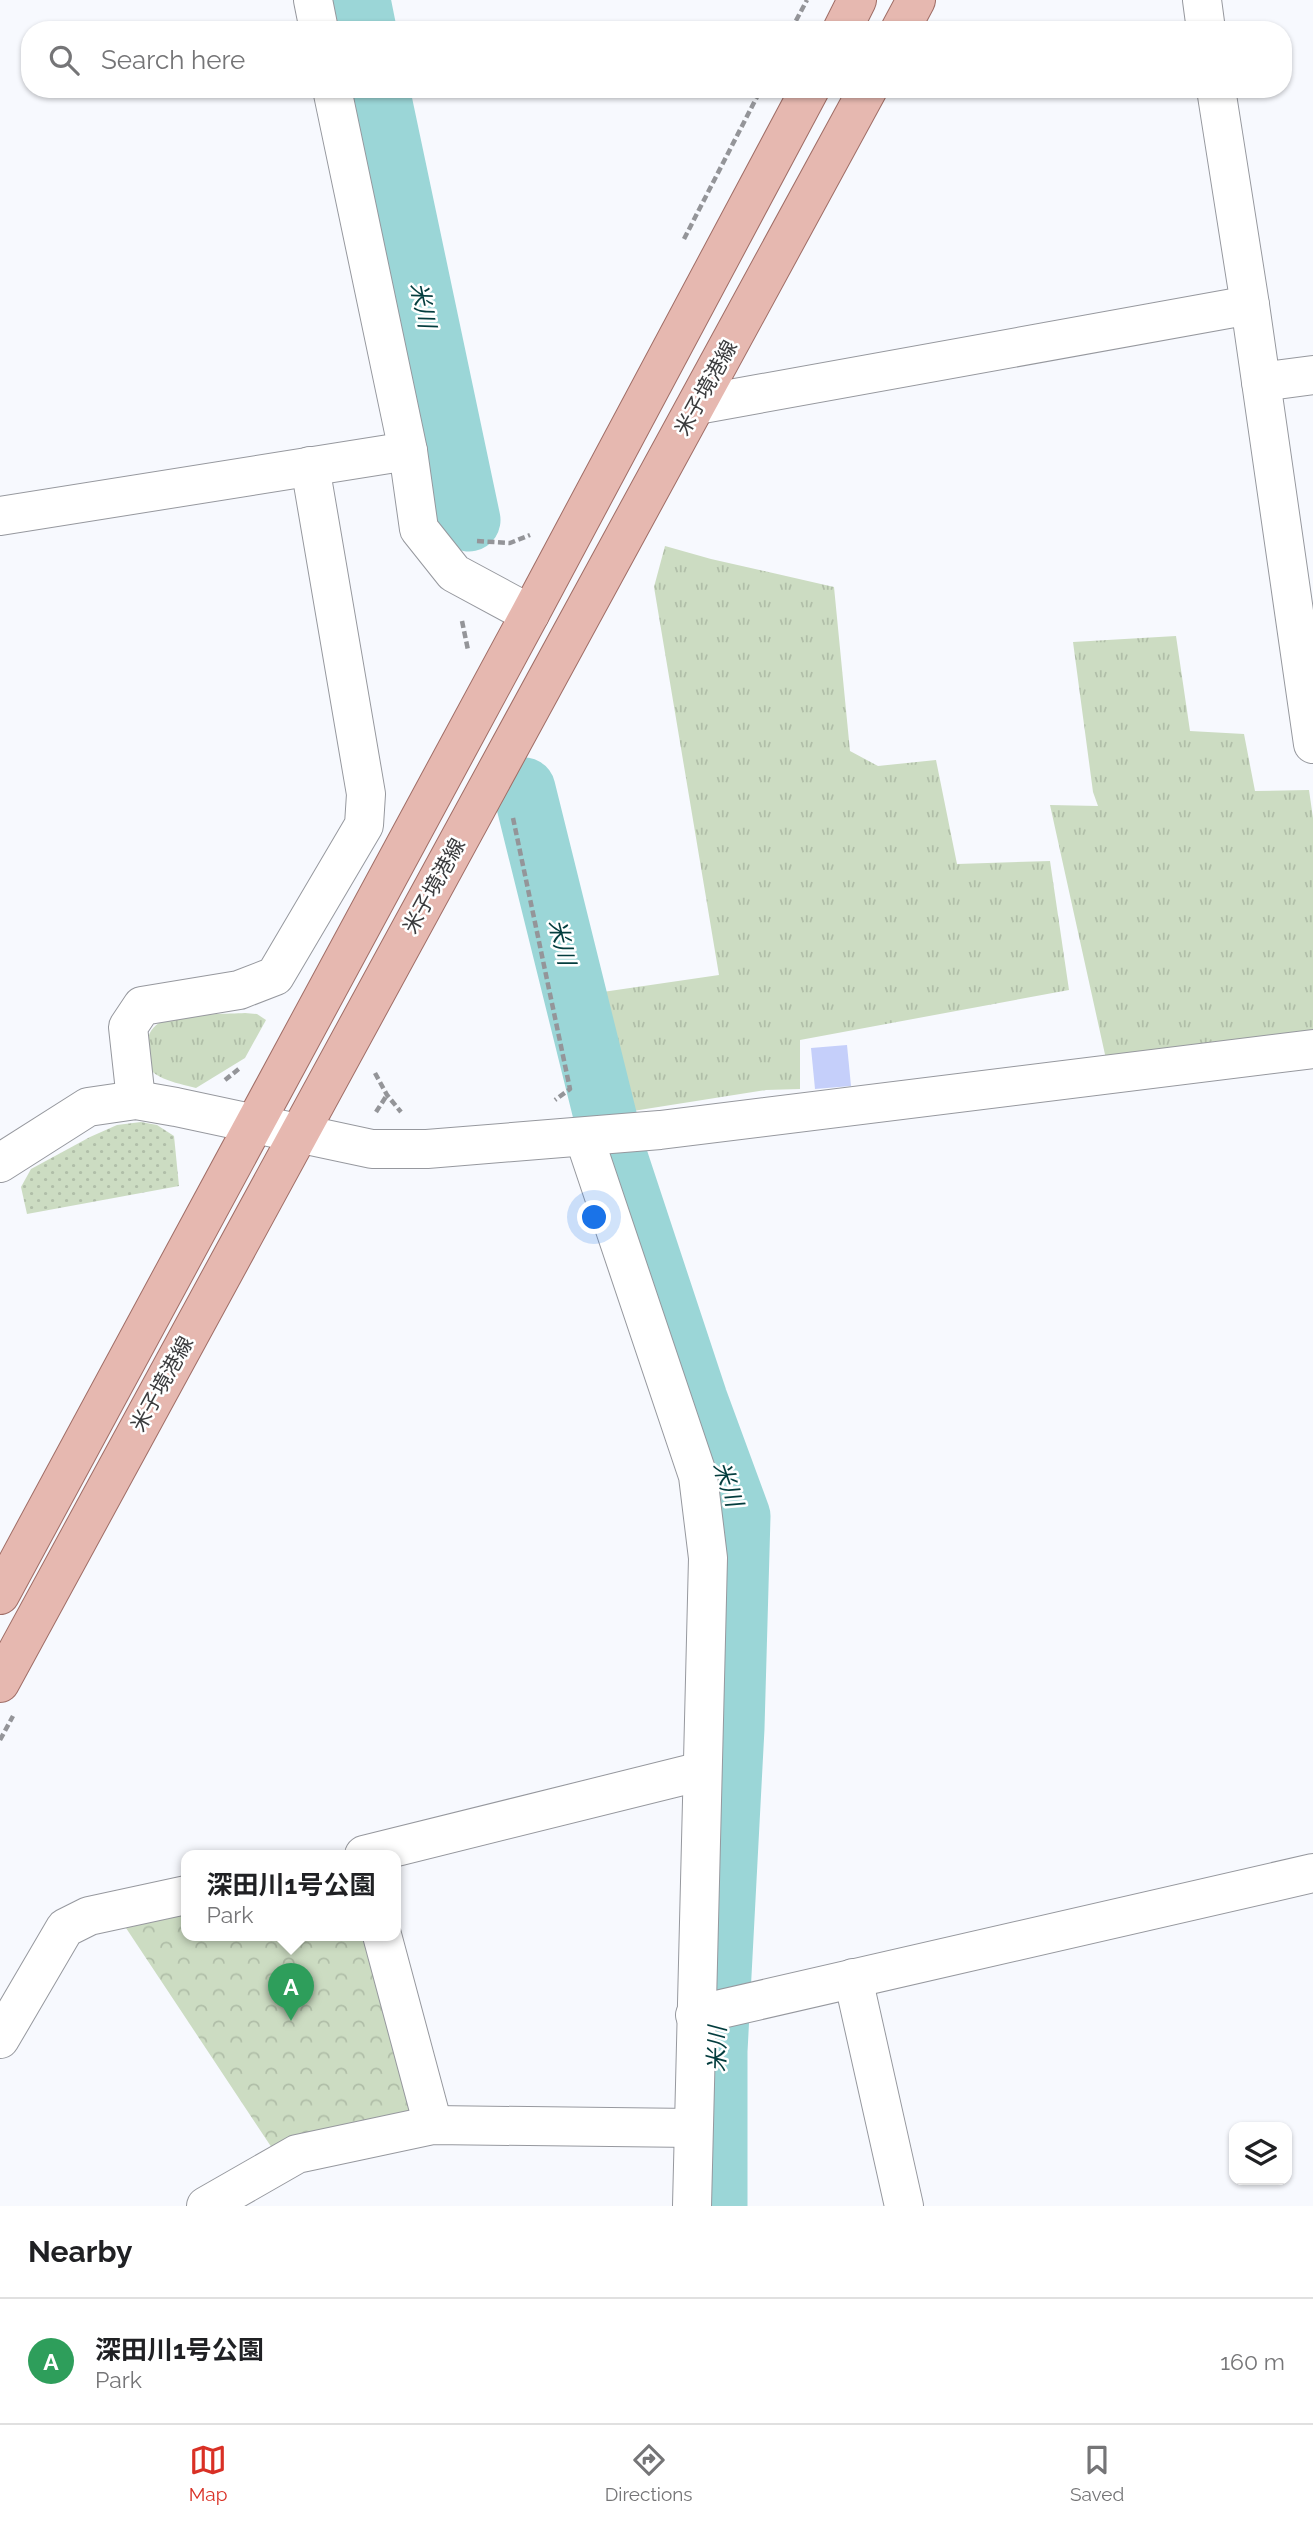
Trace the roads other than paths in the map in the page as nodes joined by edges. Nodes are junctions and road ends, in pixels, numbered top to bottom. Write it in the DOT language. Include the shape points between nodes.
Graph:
graph roads {
  1 [pos="313,0"];
  2 [pos="858,0"];
  3 [pos="916,0"];
  4 [pos="1202,0"];
  5 [pos="317,21"];
  6 [pos="847,21"];
  7 [pos="905,21"];
  8 [pos="1205,21"];
  9 [pos="334,98"];
  10 [pos="805,98"];
  11 [pos="863,98"];
  12 [pos="1217,98"];
  13 [pos="1250,305"];
  14 [pos="1313,375"];
  15 [pos="1261,382"];
  16 [pos="697,405"];
  17 [pos="408,451"];
  18 [pos="310,466"];
  19 [pos="0,516"];
  20 [pos="530,614"];
  21 [pos="1313,744"];
  22 [pos="1313,1049"];
  23 [pos="136,1100"];
  24 [pos="254,1124"];
  25 [pos="298,1133"];
  26 [pos="584,1137"];
  27 [pos="0,1163"];
  28 [pos="0,1595"];
  29 [pos="0,1683"];
  30 [pos="702,1771"];
  31 [pos="384,1850"];
  32 [pos="1313,1873"];
  33 [pos="181,1896"];
  34 [pos="384,1941"];
  35 [pos="853,1978"];
  36 [pos="695,2015"];
  37 [pos="0,2039"];
  38 [pos="433,2125"];
  39 [pos="693,2128"];
  40 [pos="205,2206"];
  41 [pos="692,2206"];
  42 [pos="904,2206"];
  1 -- 5 [label="street"];
  2 -- 6 [label="main road"];
  3 -- 7 [label="main road"];
  4 -- 8 [label="street"];
  9 -- 17 [label="street"];
  10 -- 20 [label="main road, 米子境港線"];
  11 -- 16 [label="main road, 米子境港線"];
  12 -- 13 [label="street"];
  13 -- 15 [label="street"];
  13 -- 16 [label="street"];
  14 -- 15 [label="street"];
  15 -- 21 [label="street"];
  16 -- 25 [label="main road, 米子境港線"];
  17 -- 18 [label="street"];
  17 -- 20 [label="street" via="419,528 454,573"];
  18 -- 19 [label="street"];
  18 -- 23 [label="street" via="366,794 364,825 275,976 239,990 142,1006 128,1027"];
  20 -- 24 [label="main road, 米子境港線"];
  22 -- 26 [label="street"];
  23 -- 24 [label="street"];
  23 -- 27 [label="street" via="88,1107"];
  24 -- 25 [label="street"];
  24 -- 28 [label="main road, 米子境港線"];
  25 -- 26 [label="street" via="372,1149"];
  25 -- 29 [label="main road, 米子境港線"];
  26 -- 30 [label="street" via="698,1476 708,1558"];
  30 -- 31 [label="street"];
  30 -- 36 [label="street"];
  32 -- 35 [label="street"];
  33 -- 37 [label="street" via="89,1916 65,1928"];
  34 -- 38 [label="street"];
  35 -- 36 [label="street"];
  35 -- 42 [label="street"];
  36 -- 39 [label="street"];
  38 -- 39 [label="street"];
  38 -- 40 [label="street" via="297,2154"];
  39 -- 41 [label="street"];
}
